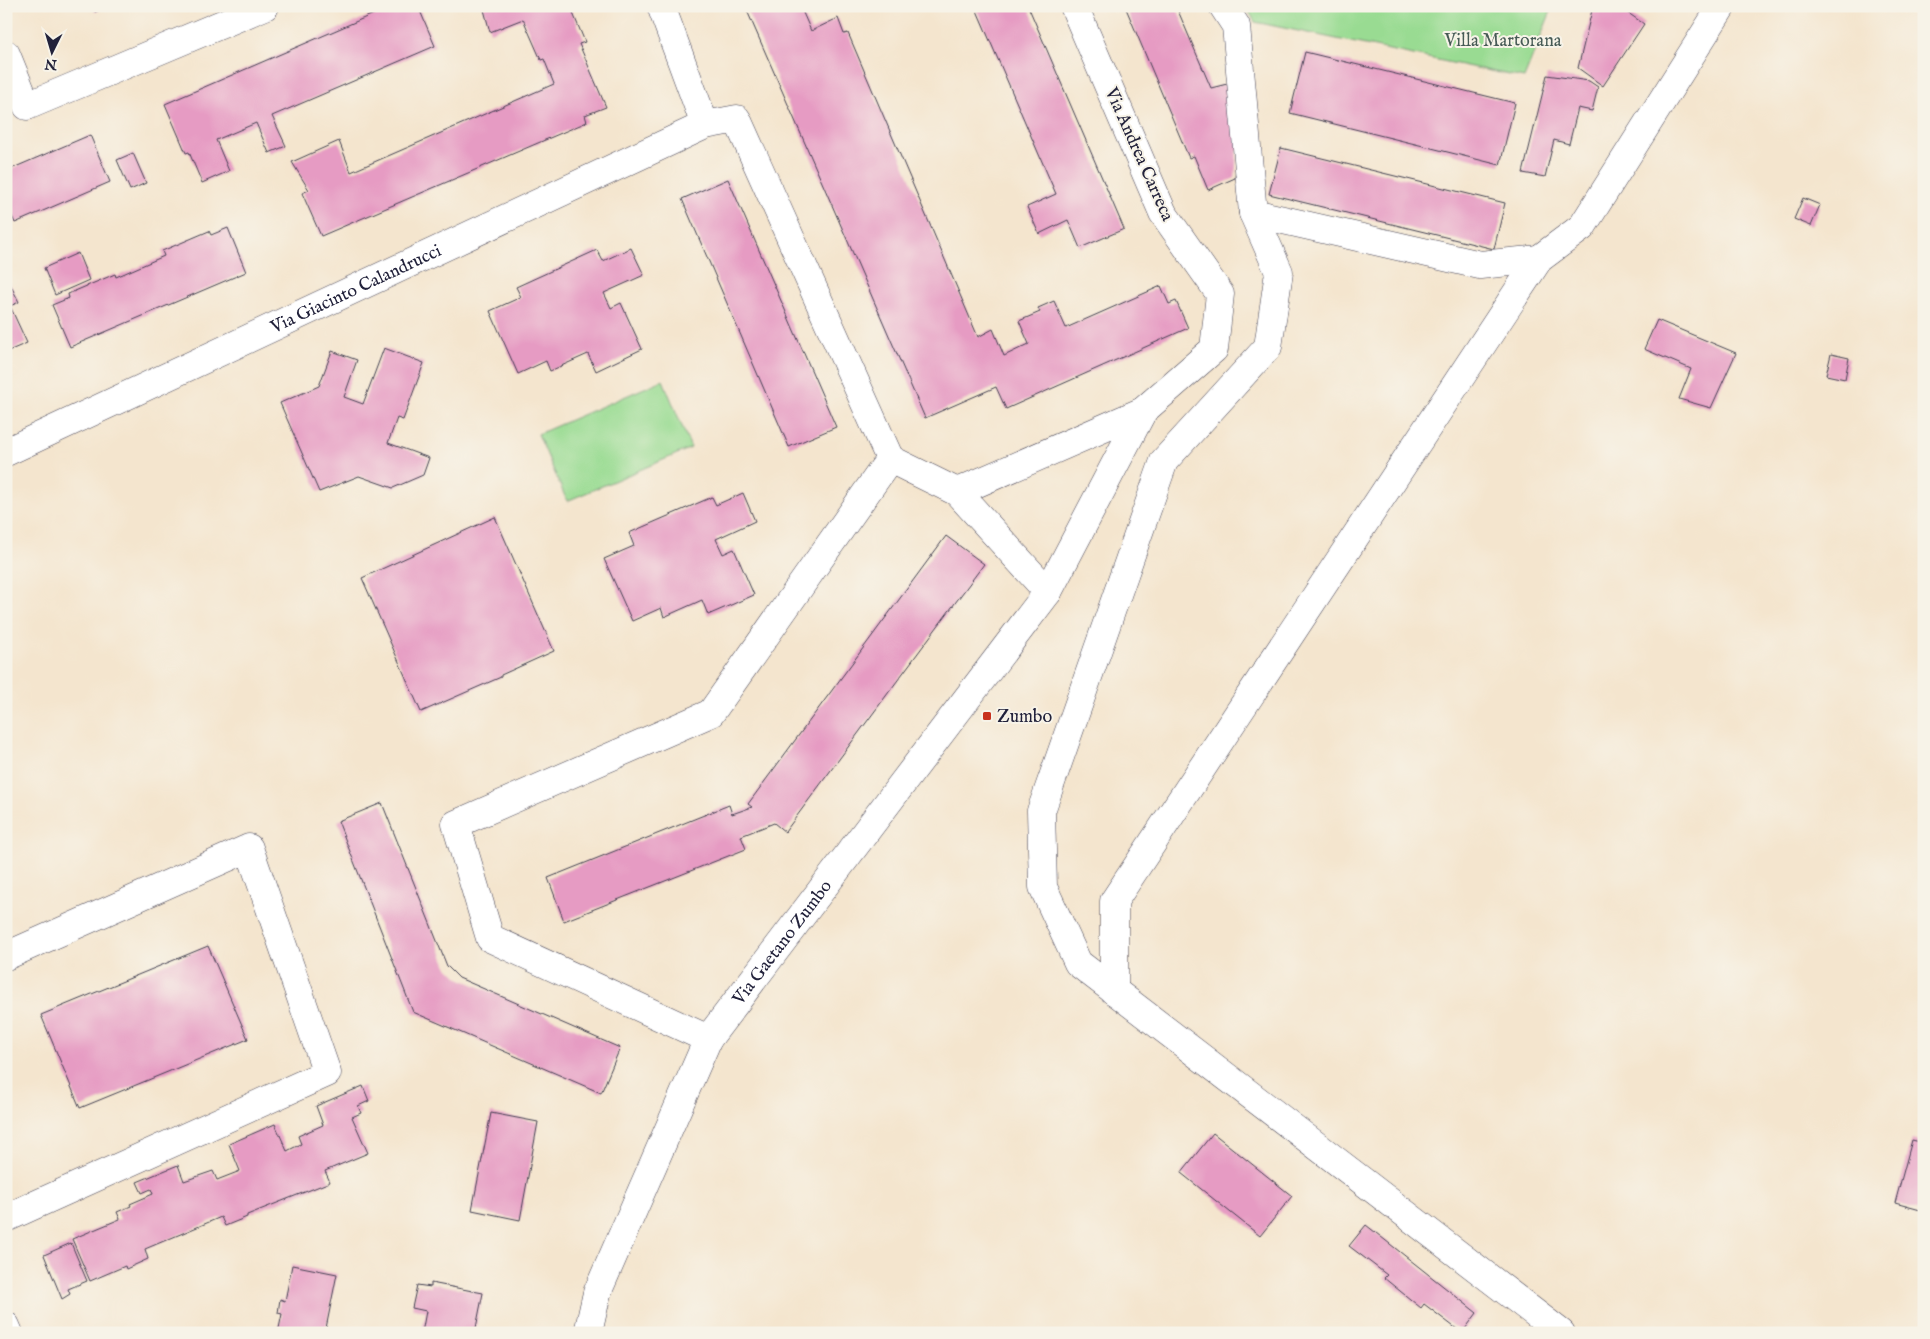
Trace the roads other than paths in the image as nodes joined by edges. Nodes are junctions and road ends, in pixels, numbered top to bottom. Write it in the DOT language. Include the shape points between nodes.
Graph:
graph roads {
  1 [pos="265,6"];
  2 [pos="661,6"];
  3 [pos="1074,6"];
  4 [pos="1223,6"];
  5 [pos="1722,6"];
  6 [pos="6,54"];
  7 [pos="705,125"];
  8 [pos="1253,213"];
  9 [pos="1540,259"];
  10 [pos="1143,411"];
  11 [pos="6,452"];
  12 [pos="890,459"];
  13 [pos="957,492"];
  14 [pos="1048,592"];
  15 [pos="6,956"];
  16 [pos="1114,991"];
  17 [pos="708,1040"];
  18 [pos="6,1218"];
  19 [pos="6,1326"];
  20 [pos="9,1333"];
  21 [pos="588,1333"];
  22 [pos="1561,1333"];
  1 -- 6 [label="street" via="27,106"];
  2 -- 7 [label="street"];
  3 -- 10 [label="street, Via Andrea Carreca" via="1163,214 1220,294 1214,349"];
  4 -- 8 [label="street" via="1236,26"];
  5 -- 9 [label="street" via="1582,227"];
  7 -- 11 [label="street, Via Giacinto Calandrucci"];
  7 -- 12 [label="street, Via Giacinto Calandrucci" via="737,118"];
  8 -- 9 [label="street" via="1480,265"];
  8 -- 16 [label="street" via="1279,272 1268,347 1164,462 1041,811 1043,887 1078,963"];
  9 -- 16 [label="street" via="1114,901"];
  10 -- 13 [label="street"];
  10 -- 14 [label="street, Via Gaetano Zumbo"];
  12 -- 13 [label="street"];
  12 -- 17 [label="street" via="711,713 456,824 490,938"];
  13 -- 14 [label="street"];
  14 -- 17 [label="street, Via Gaetano Zumbo"];
  15 -- 18 [label="street" via="249,848 327,1074"];
  16 -- 22 [label="street"];
  17 -- 21 [label="street, Via Gaetano Zumbo" via="597,1293"];
  19 -- 20 [label="street"];
}
